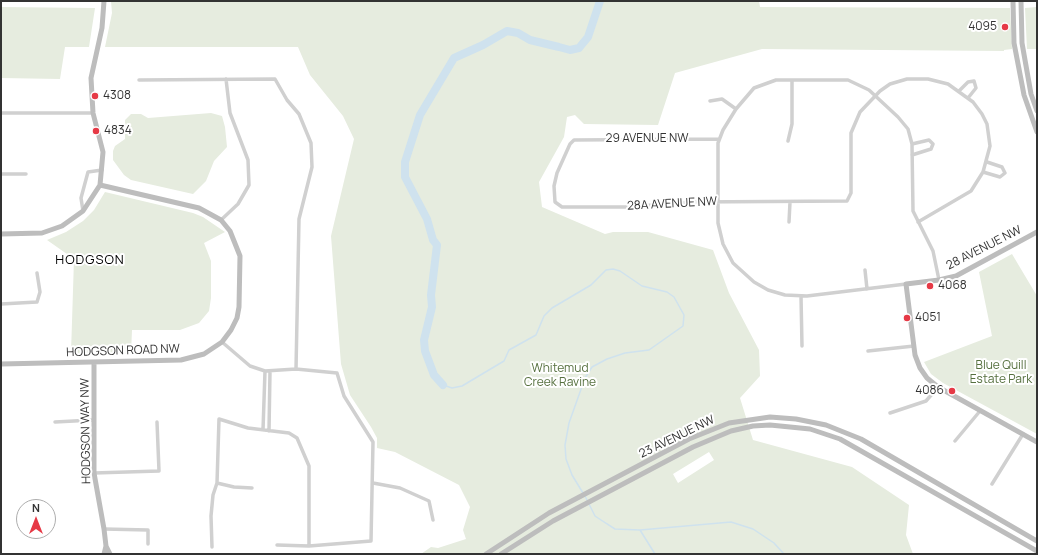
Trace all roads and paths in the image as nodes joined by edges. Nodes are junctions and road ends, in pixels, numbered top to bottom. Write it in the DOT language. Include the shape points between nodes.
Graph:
graph roads {
  1 [pos="104,1"];
  2 [pos="1013,1"];
  3 [pos="1021,1"];
  4 [pos="226,79"];
  5 [pos="139,80"];
  6 [pos="792,80"];
  7 [pos="959,91"];
  8 [pos="876,95"];
  9 [pos="968,98"];
  10 [pos="710,101"];
  11 [pos="736,109"];
  12 [pos="1037,111"];
  13 [pos="1,113"];
  14 [pos="93,113"];
  15 [pos="1037,132"];
  16 [pos="719,139"];
  17 [pos="788,141"];
  18 [pos="912,144"];
  19 [pos="912,155"];
  20 [pos="987,162"];
  21 [pos="102,170"];
  22 [pos="983,172"];
  23 [pos="1,174"];
  24 [pos="26,174"];
  25 [pos="100,185"];
  26 [pos="717,202"];
  27 [pos="790,202"];
  28 [pos="556,204"];
  29 [pos="83,211"];
  30 [pos="221,220"];
  31 [pos="790,222"];
  32 [pos="918,222"];
  33 [pos="1037,232"];
  34 [pos="1,234"];
  35 [pos="865,270"];
  36 [pos="37,273"];
  37 [pos="939,280"];
  38 [pos="906,284"];
  39 [pos="867,289"];
  40 [pos="801,296"];
  41 [pos="1,304"];
  42 [pos="222,342"];
  43 [pos="802,346"];
  44 [pos="914,346"];
  45 [pos="868,351"];
  46 [pos="94,362"];
  47 [pos="1,364"];
  48 [pos="296,370"];
  49 [pos="264,371"];
  50 [pos="270,371"];
  51 [pos="938,387"];
  52 [pos="980,411"];
  53 [pos="890,413"];
  54 [pos="93,420"];
  55 [pos="56,422"];
  56 [pos="157,422"];
  57 [pos="263,430"];
  58 [pos="269,430"];
  59 [pos="1023,434"];
  60 [pos="955,441"];
  61 [pos="1037,442"];
  62 [pos="94,473"];
  63 [pos="217,483"];
  64 [pos="373,483"];
  65 [pos="992,484"];
  66 [pos="252,488"];
  67 [pos="433,520"];
  68 [pos="104,529"];
  69 [pos="1037,541"];
  70 [pos="148,544"];
  71 [pos="277,545"];
  72 [pos="106,546"];
  73 [pos="309,546"];
  74 [pos="212,547"];
  75 [pos="1037,551"];
  76 [pos="104,554"];
  77 [pos="110,554"];
  78 [pos="486,554"];
  79 [pos="501,554"];
  1 -- 14 [label="main road" via="104,16 92,72"];
  2 -- 15 [label="main road" via="1014,43 1024,95"];
  3 -- 12 [label="main road" via="1022,43 1031,94"];
  4 -- 5 [label="street"];
  4 -- 30 [label="street" via="230,114 248,160 248,185 238,204"];
  4 -- 48 [label="street" via="275,79 299,114 312,143 312,167 299,220"];
  6 -- 8 [label="street" via="848,80 864,86"];
  6 -- 11 [label="street" via="772,81 758,86 747,94"];
  6 -- 17 [label="street" via="792,124"];
  7 -- 8 [label="street" via="938,80 907,79 890,84"];
  7 -- 9 [label="street"];
  7 -- 9 [label="street" via="968,82 974,81 976,88"];
  8 -- 18 [label="street" via="905,124"];
  8 -- 27 [label="street, 28A AVENUE NW" via="860,112 852,129 849,200"];
  9 -- 20 [label="street" via="979,109 987,124 990,141"];
  10 -- 11 [label="street" via="722,99"];
  11 -- 16 [label="street"];
  13 -- 14 [label="street"];
  14 -- 21 [label="main road" via="101,142"];
  16 -- 26 [label="street, 28 AVENUE NW"];
  16 -- 28 [label="street, 29 AVENUE NW" via="574,140 555,178"];
  18 -- 19 [label="street"];
  18 -- 19 [label="street" via="929,140 933,144 931,149"];
  19 -- 32 [label="street" via="912,207"];
  20 -- 22 [label="street"];
  20 -- 22 [label="street" via="1002,167 1005,173 1000,177"];
  21 -- 25 [label="main road"];
  21 -- 29 [label="street" via="88,172 81,198"];
  22 -- 32 [label="street" via="968,194"];
  23 -- 24 [label="street"];
  25 -- 29 [label="main road"];
  25 -- 30 [label="main road, HODGSON ROAD NW" via="199,208"];
  26 -- 27 [label="street, 28A AVENUE NW"];
  26 -- 28 [label="street, 28A AVENUE NW" via="627,207 562,207"];
  26 -- 40 [label="street, 28 AVENUE NW" via="721,237 729,257 742,273 768,290"];
  27 -- 31 [label="street"];
  29 -- 34 [label="main road" via="62,226 42,233"];
  30 -- 42 [label="main road, HODGSON ROAD NW" via="236,242 240,256 240,301 237,318"];
  32 -- 37 [label="street" via="933,251"];
  33 -- 37 [label="main road, 28 AVENUE NW" via="967,271"];
  35 -- 39 [label="street"];
  36 -- 41 [label="street" via="40,292 37,302"];
  37 -- 38 [label="main road, 28 AVENUE NW"];
  38 -- 39 [label="street, 28 AVENUE NW"];
  38 -- 44 [label="main road"];
  39 -- 40 [label="street, 28 AVENUE NW"];
  40 -- 43 [label="street"];
  42 -- 46 [label="main road, HODGSON ROAD NW" via="204,354 181,360"];
  42 -- 49 [label="street" via="250,366"];
  44 -- 45 [label="street"];
  44 -- 51 [label="main road" via="920,368"];
  46 -- 47 [label="main road, HODGSON ROAD NW"];
  46 -- 54 [label="main road, HODGSON WAY NW"];
  48 -- 50 [label="street"];
  48 -- 64 [label="street" via="337,373 344,396 373,442"];
  49 -- 50 [label="street"];
  49 -- 57 [label="street"];
  50 -- 58 [label="street"];
  51 -- 52 [label="main road"];
  51 -- 53 [label="street" via="926,401"];
  52 -- 59 [label="main road"];
  52 -- 60 [label="street"];
  54 -- 55 [label="street"];
  54 -- 62 [label="main road, HODGSON WAY NW"];
  56 -- 62 [label="street" via="158,471"];
  57 -- 58 [label="street"];
  57 -- 63 [label="street" via="219,419"];
  58 -- 73 [label="street" via="289,433 297,438 310,466"];
  59 -- 61 [label="main road"];
  59 -- 65 [label="street"];
  62 -- 68 [label="main road, HODGSON WAY NW"];
  63 -- 66 [label="street"];
  63 -- 74 [label="street" via="211,516"];
  64 -- 67 [label="street" via="400,488 429,501"];
  64 -- 73 [label="street" via="371,542"];
  68 -- 70 [label="street" via="148,530"];
  68 -- 72 [label="main road, HODGSON WAY NW"];
  69 -- 78 [label="main road, 23 AVENUE NW" via="861,439 826,424 783,417 751,419 709,430 568,503"];
  71 -- 73 [label="street"];
  72 -- 76 [label="main road, HODGSON WAY NW"];
  72 -- 77 [label="main road, HODGSON WAY NW"];
  75 -- 79 [label="main road, 23 AVENUE NW" via="846,442 823,433 776,425 753,426 725,433 693,447 571,511"];
}
